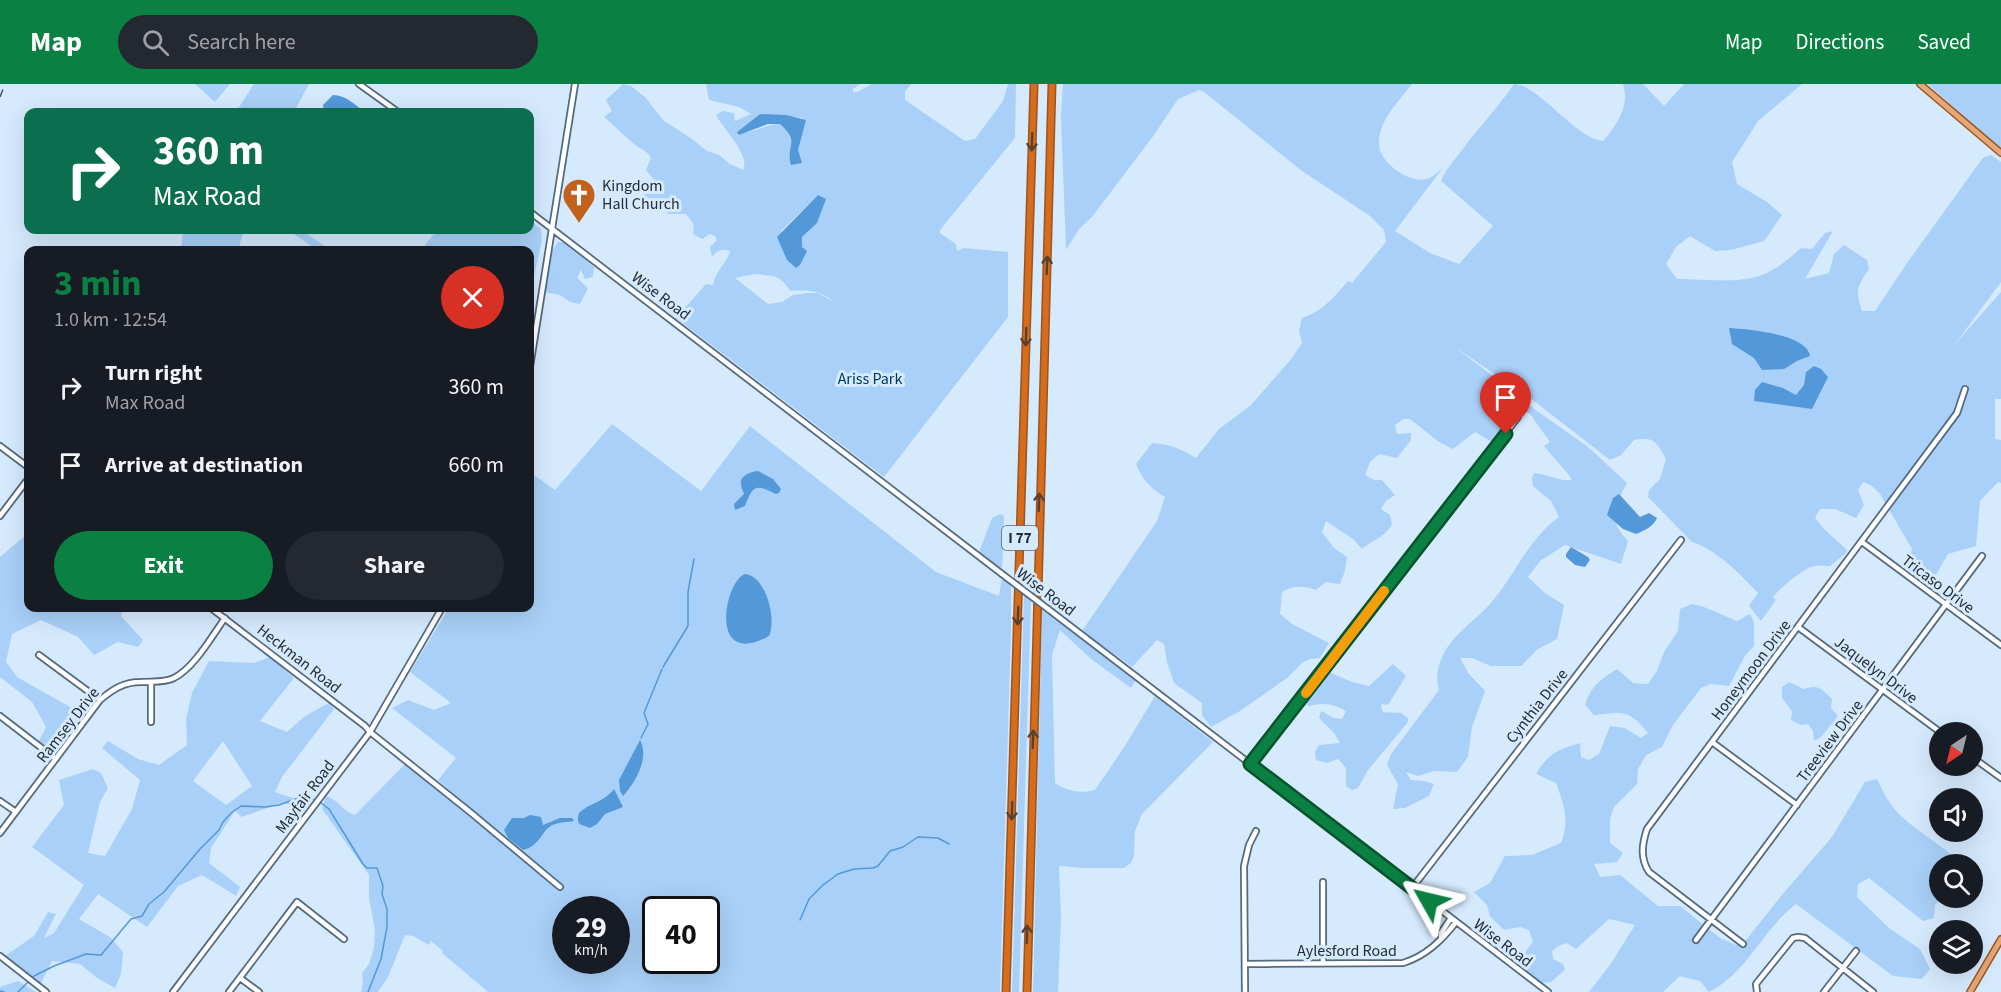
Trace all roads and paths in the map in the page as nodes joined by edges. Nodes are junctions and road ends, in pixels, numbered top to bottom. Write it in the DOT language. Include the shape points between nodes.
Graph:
graph roads {
  1 [pos="359,84"];
  2 [pos="576,84"];
  3 [pos="1034,84"];
  4 [pos="1052,84"];
  5 [pos="1920,84"];
  6 [pos="392,108"];
  7 [pos="2001,153"];
  8 [pos="534,215"];
  9 [pos="551,228"];
  10 [pos="534,341"];
  11 [pos="1965,389"];
  12 [pos="1518,417"];
  13 [pos="0,446"];
  14 [pos="24,464"];
  15 [pos="24,484"];
  16 [pos="0,516"];
  17 [pos="1681,540"];
  18 [pos="1862,542"];
  19 [pos="1982,556"];
  20 [pos="1946,605"];
  21 [pos="217,612"];
  22 [pos="440,612"];
  23 [pos="225,618"];
  24 [pos="1798,627"];
  25 [pos="2001,645"];
  26 [pos="39,654"];
  27 [pos="151,682"];
  28 [pos="1882,690"];
  29 [pos="100,700"];
  30 [pos="0,716"];
  31 [pos="151,722"];
  32 [pos="1929,724"];
  33 [pos="370,732"];
  34 [pos="1712,742"];
  35 [pos="56,759"];
  36 [pos="1250,764"];
  37 [pos="1983,765"];
  38 [pos="2001,778"];
  39 [pos="0,801"];
  40 [pos="1797,805"];
  41 [pos="16,812"];
  42 [pos="1256,831"];
  43 [pos="0,833"];
  44 [pos="1323,882"];
  45 [pos="560,887"];
  46 [pos="1412,888"];
  47 [pos="1453,920"];
  48 [pos="1711,921"];
  49 [pos="345,939"];
  50 [pos="2001,939"];
  51 [pos="1696,940"];
  52 [pos="1743,944"];
  53 [pos="1856,951"];
  54 [pos="0,956"];
  55 [pos="1323,963"];
  56 [pos="1245,964"];
  57 [pos="1842,968"];
  58 [pos="240,978"];
  59 [pos="46,992"];
  60 [pos="173,992"];
  61 [pos="230,992"];
  62 [pos="259,992"];
  63 [pos="1006,992"];
  64 [pos="1027,992"];
  65 [pos="1245,992"];
  66 [pos="1548,992"];
  67 [pos="1757,992"];
  68 [pos="1824,992"];
  69 [pos="1873,992"];
  70 [pos="1970,992"];
  1 -- 6 [label="street"];
  2 -- 9 [label="street"];
  3 -- 63 [label="highway, I 77, one-way"];
  64 -- 4 [label="highway, I 77, one-way"];
  5 -- 7 [label="main road"];
  8 -- 9 [label="street, Wise Road"];
  9 -- 10 [label="street"];
  9 -- 36 [label="street, Wise Road, bridge"];
  11 -- 18 [label="street, Honeymoon Drive" via="1957,413"];
  12 -- 36 [label="street"];
  13 -- 14 [label="street"];
  15 -- 16 [label="street"];
  17 -- 46 [label="street, Cynthia Drive"];
  18 -- 20 [label="street, Tricaso Drive"];
  18 -- 24 [label="street, Honeymoon Drive"];
  19 -- 20 [label="street, Treeview Drive"];
  20 -- 25 [label="street, Tricaso Drive"];
  20 -- 28 [label="street, Treeview Drive"];
  21 -- 23 [label="street, Heckman Road"];
  22 -- 33 [label="street, Mayfair Road"];
  23 -- 27 [label="street, Ramsey Drive" via="185,670 167,681"];
  23 -- 33 [label="street, Heckman Road"];
  24 -- 28 [label="street, Jaquelyn Drive"];
  24 -- 34 [label="street, Honeymoon Drive"];
  26 -- 29 [label="street"];
  27 -- 29 [label="street, Ramsey Drive" via="123,684"];
  27 -- 31 [label="street"];
  28 -- 32 [label="street, Jaquelyn Drive"];
  28 -- 40 [label="street, Treeview Drive"];
  29 -- 35 [label="street, Ramsey Drive"];
  30 -- 35 [label="street"];
  33 -- 45 [label="street, Heckman Road"];
  33 -- 60 [label="street, Mayfair Road"];
  34 -- 40 [label="street"];
  34 -- 48 [label="street, Honeymoon Drive" via="1649,826 1642,849 1645,866 1652,875"];
  35 -- 41 [label="street, Ramsey Drive"];
  36 -- 46 [label="street, Wise Road"];
  37 -- 38 [label="street"];
  39 -- 41 [label="street"];
  40 -- 48 [label="street, Treeview Drive"];
  41 -- 43 [label="street, Ramsey Drive"];
  42 -- 56 [label="street" via="1244,866"];
  44 -- 55 [label="street"];
  46 -- 47 [label="street, Wise Road"];
  47 -- 55 [label="street, Aylesford Road" via="1445,936 1418,959 1403,963"];
  47 -- 66 [label="street, Wise Road"];
  48 -- 51 [label="street, Treeview Drive"];
  48 -- 52 [label="street, Honeymoon Drive"];
  49 -- 58 [label="street" via="297,902"];
  50 -- 70 [label="main road"];
  53 -- 57 [label="street"];
  54 -- 59 [label="street"];
  55 -- 56 [label="street, Aylesford Road"];
  56 -- 65 [label="street"];
  57 -- 67 [label="street" via="1805,938 1795,937 1756,984"];
  57 -- 68 [label="street"];
  57 -- 69 [label="street"];
  58 -- 61 [label="street"];
  58 -- 62 [label="street"];
}
